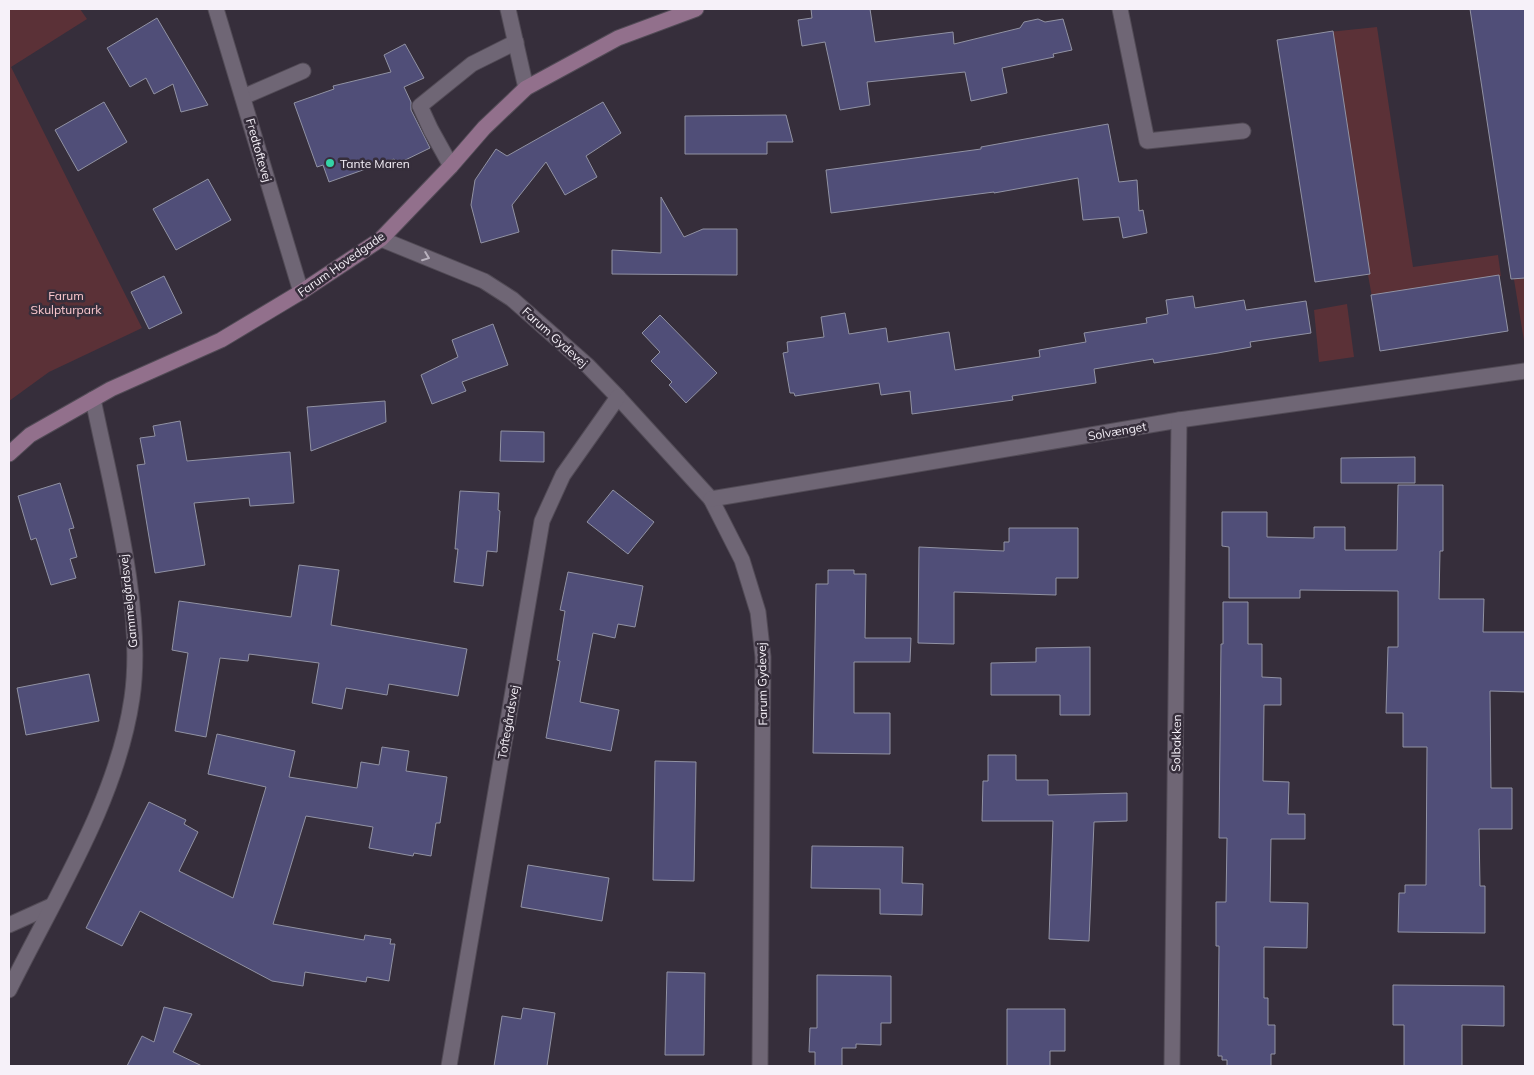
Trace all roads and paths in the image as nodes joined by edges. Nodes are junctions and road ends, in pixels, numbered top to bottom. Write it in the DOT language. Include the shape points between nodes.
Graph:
graph roads {
  1 [pos="216,9"];
  2 [pos="508,9"];
  3 [pos="696,9"];
  4 [pos="1120,9"];
  5 [pos="516,42"];
  6 [pos="303,71"];
  7 [pos="526,88"];
  8 [pos="243,96"];
  9 [pos="1243,130"];
  10 [pos="452,166"];
  11 [pos="381,239"];
  12 [pos="301,292"];
  13 [pos="1525,371"];
  14 [pos="618,397"];
  15 [pos="93,399"];
  16 [pos="1179,420"];
  17 [pos="9,454"];
  18 [pos="711,499"];
  19 [pos="51,906"];
  20 [pos="9,925"];
  21 [pos="9,990"];
  22 [pos="449,1066"];
  23 [pos="760,1066"];
  24 [pos="1172,1066"];
  1 -- 8 [label="street, Fredtoftevej"];
  2 -- 5 [label="street"];
  3 -- 7 [label="street, Farum Hovedgade" via="618,38"];
  4 -- 9 [label="street" via="1147,141"];
  5 -- 7 [label="street"];
  5 -- 10 [label="street" via="472,64 420,106"];
  6 -- 8 [label="street"];
  7 -- 10 [label="street, Farum Hovedgade" via="484,128"];
  8 -- 12 [label="street, Fredtoftevej"];
  10 -- 11 [label="street, Farum Hovedgade"];
  11 -- 12 [label="street, Farum Hovedgade"];
  11 -- 14 [label="street, Farum Gydevej, one-way" via="484,281 512,299"];
  12 -- 15 [label="street, Farum Hovedgade" via="221,340 139,375"];
  13 -- 16 [label="street, Solvænget"];
  14 -- 18 [label="street, Farum Gydevej"];
  14 -- 22 [label="street, Toftegårdsvej" via="563,476 542,521"];
  15 -- 17 [label="street, Farum Hovedgade" via="30,435"];
  15 -- 19 [label="street, Gammelgårdsvej" via="126,565 134,639 132,698 112,779"];
  16 -- 18 [label="street, Solvænget"];
  16 -- 24 [label="street, Solbakken"];
  18 -- 23 [label="street, Farum Gydevej" via="742,560 758,612 764,657"];
  19 -- 20 [label="street"];
  19 -- 21 [label="street, Gammelgårdsvej"];
}
